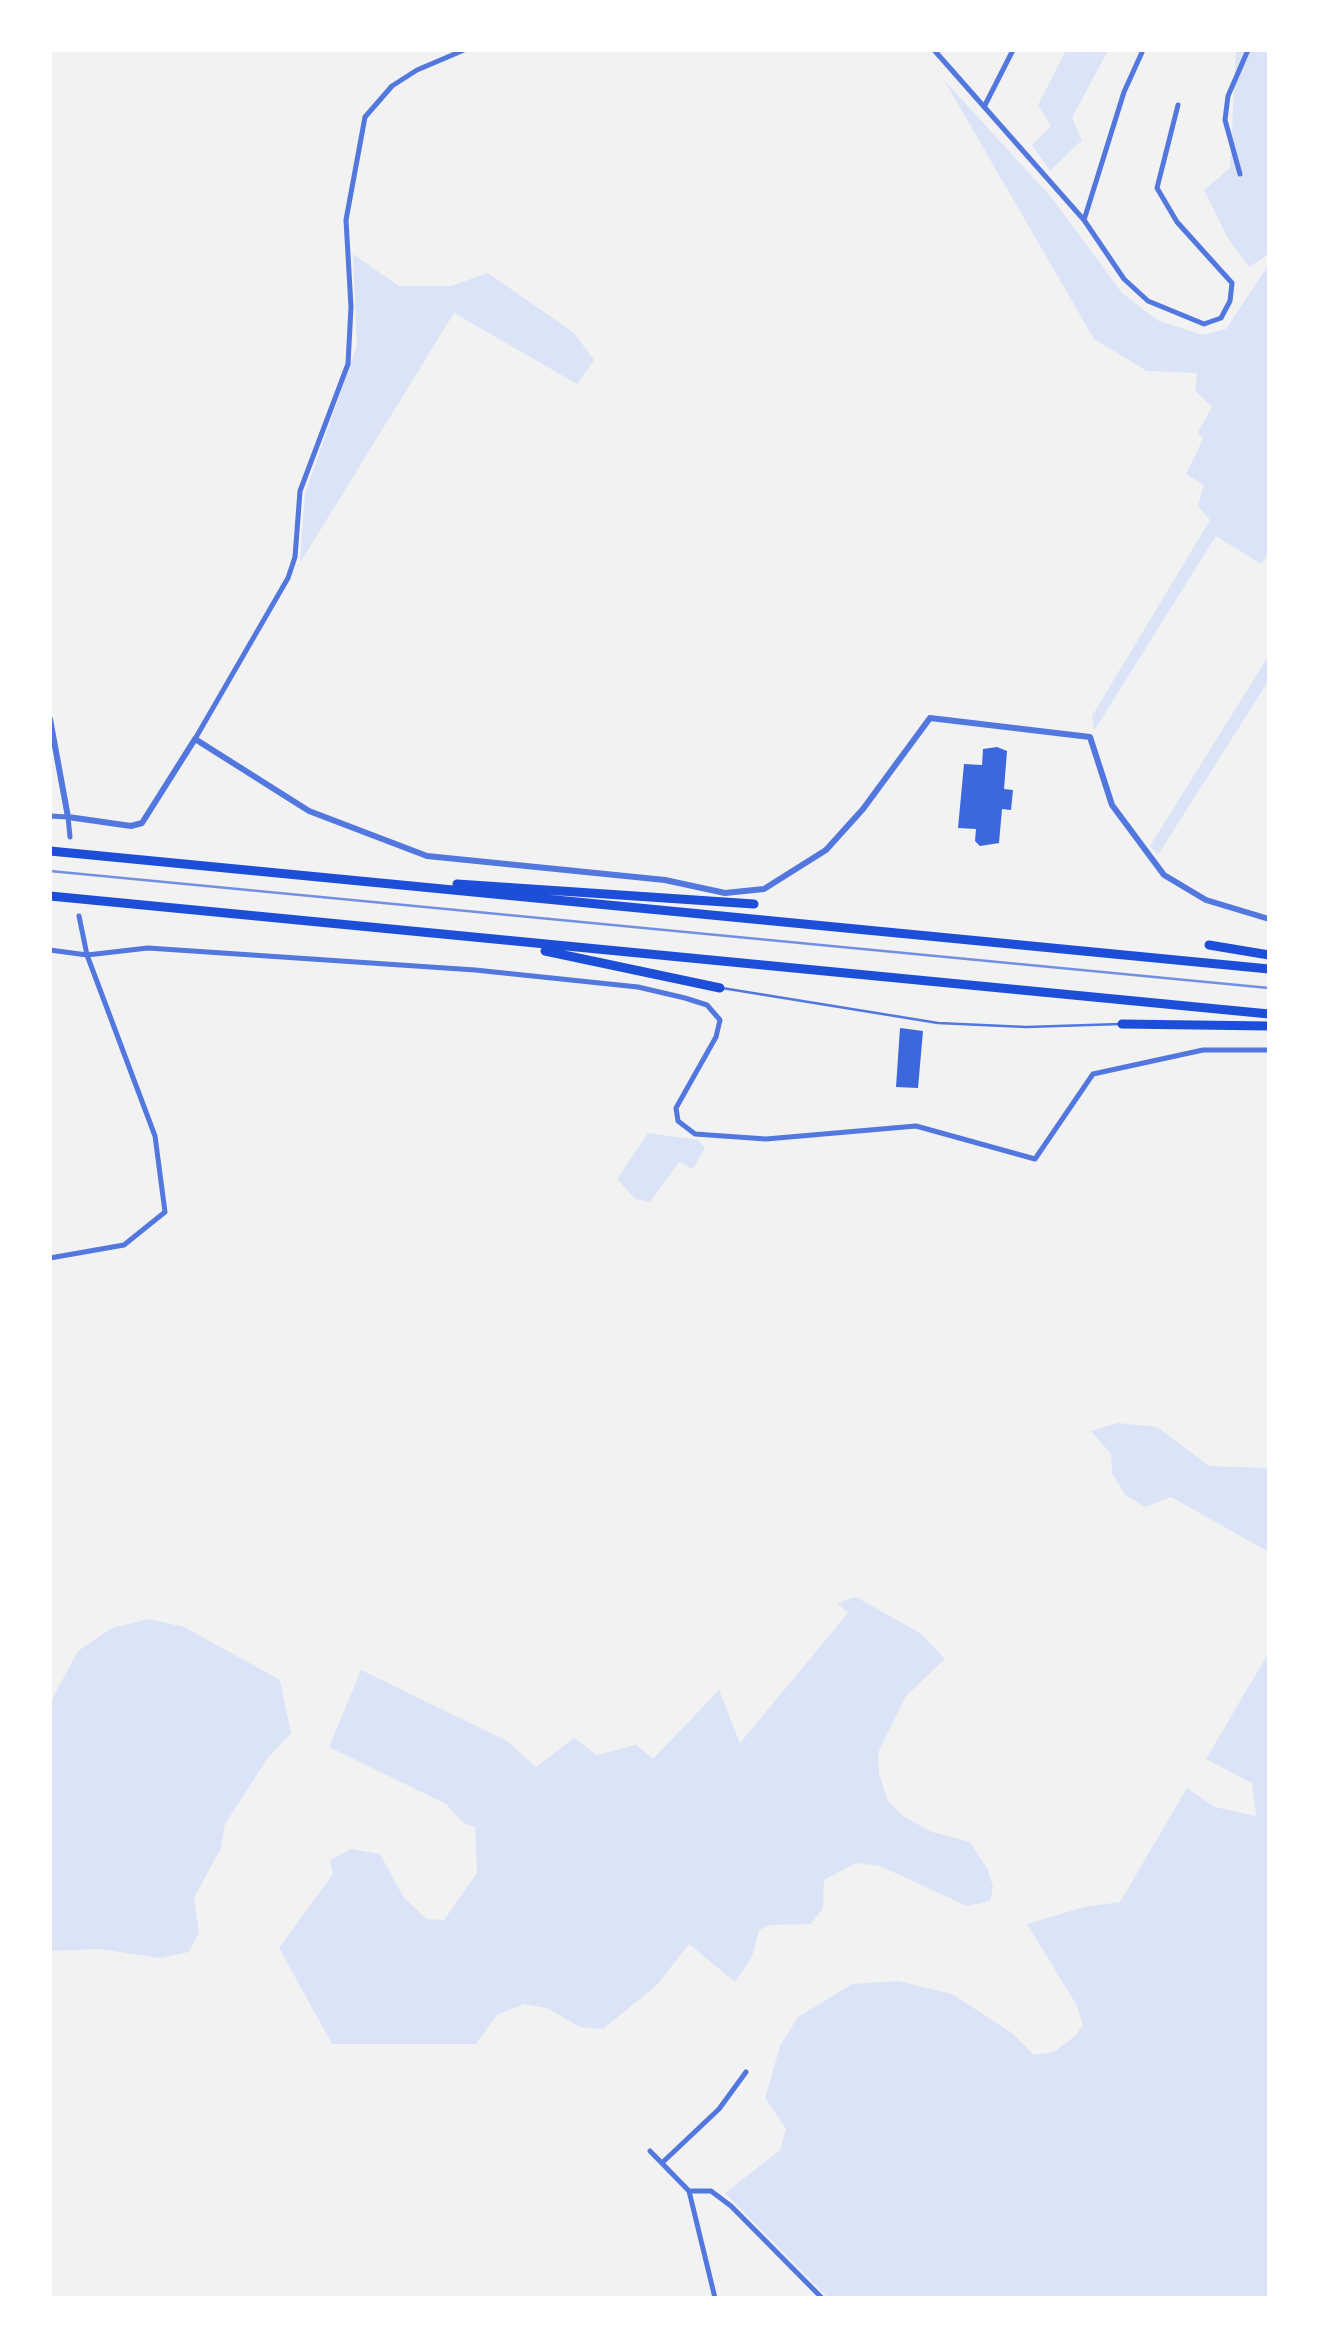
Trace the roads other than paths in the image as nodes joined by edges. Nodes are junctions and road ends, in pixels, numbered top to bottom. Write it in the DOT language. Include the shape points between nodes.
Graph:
graph roads {
  1 [pos="464,50"];
  2 [pos="934,50"];
  3 [pos="1013,50"];
  4 [pos="1143,50"];
  5 [pos="1248,50"];
  6 [pos="1178,105"];
  7 [pos="984,107"];
  8 [pos="1240,174"];
  9 [pos="1084,220"];
  10 [pos="50,719"];
  11 [pos="196,739"];
  12 [pos="50,816"];
  13 [pos="68,816"];
  14 [pos="70,837"];
  15 [pos="50,851"];
  16 [pos="414,885"];
  17 [pos="50,896"];
  18 [pos="754,904"];
  19 [pos="80,916"];
  20 [pos="1269,918"];
  21 [pos="518,944"];
  22 [pos="1209,945"];
  23 [pos="50,950"];
  24 [pos="87,955"];
  25 [pos="1269,955"];
  26 [pos="1269,969"];
  27 [pos="720,988"];
  28 [pos="1269,1014"];
  29 [pos="1122,1024"];
  30 [pos="1269,1026"];
  31 [pos="1269,1050"];
  32 [pos="50,1258"];
  33 [pos="746,2072"];
  34 [pos="650,2151"];
  35 [pos="664,2161"];
  36 [pos="689,2190"];
  37 [pos="716,2298"];
  38 [pos="822,2298"];
  1 -- 11 [label="street" via="416,70 365,116 346,220 348,364 300,491 288,578"];
  2 -- 7 [label="street"];
  3 -- 7 [label="street"];
  4 -- 9 [label="street"];
  5 -- 8 [label="street" via="1224,120"];
  6 -- 9 [label="street" via="1157,188 1192,241 1232,283 1221,318 1204,324 1148,302 1124,280"];
  7 -- 9 [label="street"];
  10 -- 13 [label="street"];
  11 -- 13 [label="street" via="142,823"];
  11 -- 20 [label="street" via="309,810 426,856 665,880 724,893 764,889 826,850 930,718 1090,737 1112,804 1164,875 1206,900"];
  12 -- 13 [label="street"];
  13 -- 14 [label="street"];
  15 -- 16 [label="highway"];
  16 -- 18 [label="highway" via="490,884"];
  16 -- 26 [label="highway"];
  17 -- 21 [label="highway"];
  19 -- 24 [label="street"];
  21 -- 27 [label="highway"];
  21 -- 28 [label="highway"];
  22 -- 25 [label="highway"];
  23 -- 24 [label="street"];
  24 -- 31 [label="street" via="148,948 291,956 566,978 684,998 715,1010 719,1027 680,1095 676,1114 684,1128 766,1140 916,1126 1035,1159 1094,1074 1203,1050"];
  24 -- 32 [label="street" via="155,1136 165,1212 124,1245"];
  27 -- 29 [label="lane" via="965,1026"];
  29 -- 30 [label="highway"];
  33 -- 35 [label="street" via="719,2109"];
  34 -- 35 [label="street"];
  35 -- 36 [label="street"];
  36 -- 37 [label="street"];
  36 -- 38 [label="street" via="711,2191 731,2206"];
}
